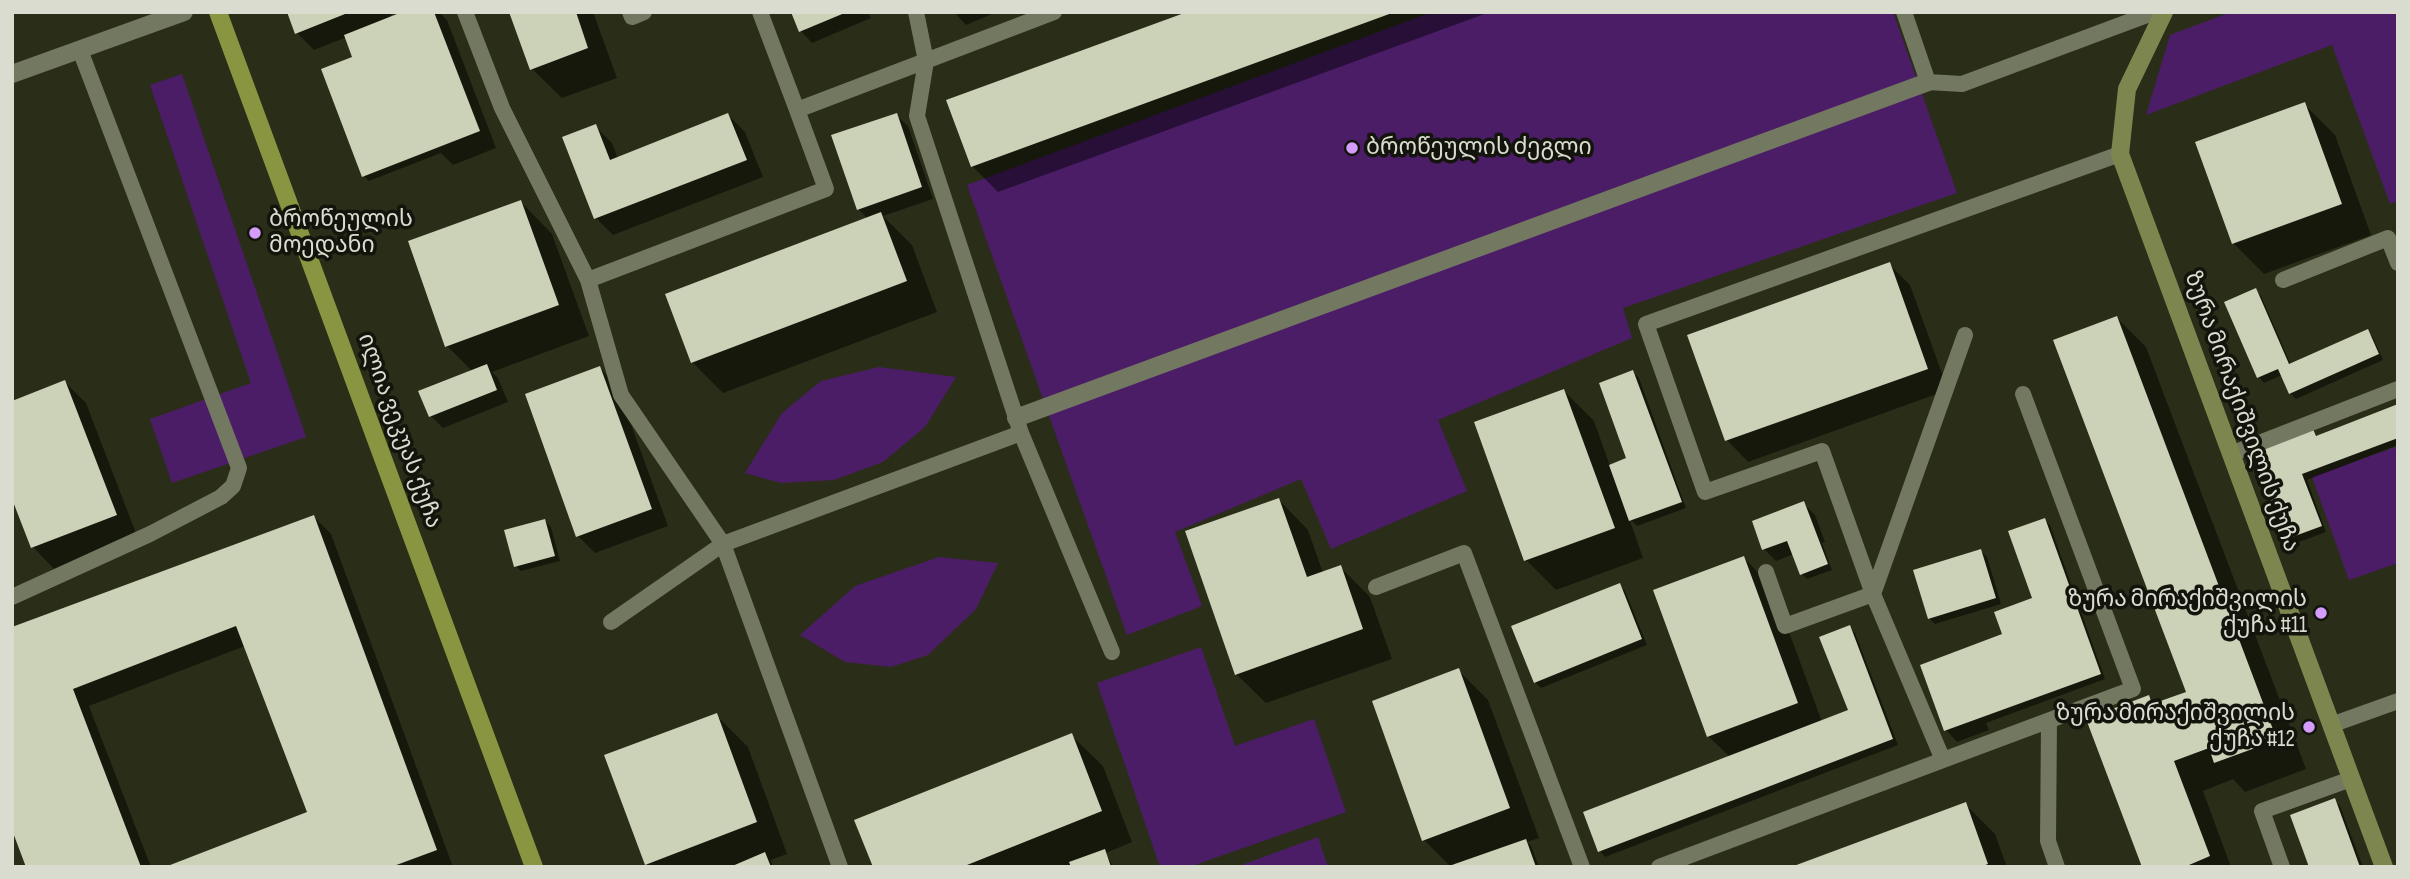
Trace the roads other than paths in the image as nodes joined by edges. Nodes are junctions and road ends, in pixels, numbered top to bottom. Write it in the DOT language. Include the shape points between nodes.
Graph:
graph roads {
  1 [pos="184,12"];
  2 [pos="218,12"];
  3 [pos="465,12"];
  4 [pos="630,12"];
  5 [pos="644,12"];
  6 [pos="760,12"];
  7 [pos="916,12"];
  8 [pos="1054,12"];
  9 [pos="1904,12"];
  10 [pos="2155,12"];
  11 [pos="2164,12"];
  12 [pos="80,50"];
  13 [pos="926,61"];
  14 [pos="12,74"];
  15 [pos="1928,82"];
  16 [pos="797,110"];
  17 [pos="2120,154"];
  18 [pos="2398,263"];
  19 [pos="588,279"];
  20 [pos="2283,280"];
  21 [pos="1965,335"];
  22 [pos="2398,389"];
  23 [pos="2023,394"];
  24 [pos="1018,425"];
  25 [pos="2231,454"];
  26 [pos="723,544"];
  27 [pos="1766,572"];
  28 [pos="1376,587"];
  29 [pos="1873,594"];
  30 [pos="12,597"];
  31 [pos="611,622"];
  32 [pos="1112,652"];
  33 [pos="2398,701"];
  34 [pos="2049,721"];
  35 [pos="2331,725"];
  36 [pos="1943,760"];
  37 [pos="2351,779"];
  38 [pos="534,867"];
  39 [pos="840,867"];
  40 [pos="1582,867"];
  41 [pos="1659,867"];
  42 [pos="2057,867"];
  43 [pos="2282,867"];
  44 [pos="2384,867"];
  1 -- 12 [label="street"];
  2 -- 38 [label="main road, ილია ვეკუას ქუჩა"];
  3 -- 19 [label="lane" via="502,108"];
  4 -- 5 [label="lane" via="632,17"];
  6 -- 16 [label="lane"];
  7 -- 13 [label="lane"];
  8 -- 13 [label="lane"];
  9 -- 15 [label="lane"];
  10 -- 15 [label="lane" via="1962,84"];
  11 -- 17 [label="street, ზურა მირაქიშვილის ქუჩა" via="2127,89"];
  12 -- 14 [label="street"];
  12 -- 30 [label="lane" via="239,468 233,486 221,496"];
  13 -- 16 [label="lane"];
  13 -- 24 [label="lane" via="917,116"];
  15 -- 24 [label="street"];
  16 -- 19 [label="lane" via="826,189"];
  17 -- 25 [label="street, ზურა მირაქიშვილის ქუჩა"];
  17 -- 29 [label="lane" via="1646,324 1706,492 1822,451"];
  18 -- 20 [label="lane" via="2388,238"];
  19 -- 26 [label="lane" via="621,395"];
  21 -- 29 [label="lane"];
  22 -- 25 [label="lane"];
  23 -- 34 [label="lane" via="2133,689"];
  24 -- 26 [label="lane"];
  24 -- 32 [label="lane"];
  25 -- 35 [label="street, ზურა მირაქიშვილის ქუჩა"];
  26 -- 31 [label="lane"];
  26 -- 39 [label="lane"];
  27 -- 29 [label="lane" via="1785,626"];
  28 -- 40 [label="lane" via="1464,553"];
  29 -- 36 [label="lane"];
  33 -- 35 [label="lane"];
  34 -- 36 [label="lane"];
  34 -- 42 [label="lane" via="2048,841"];
  35 -- 37 [label="street, ზურა მირაქიშვილის ქუჩა"];
  36 -- 41 [label="lane"];
  37 -- 43 [label="lane" via="2262,811"];
  37 -- 44 [label="street, ზურა მირაქიშვილის ქუჩა"];
}
